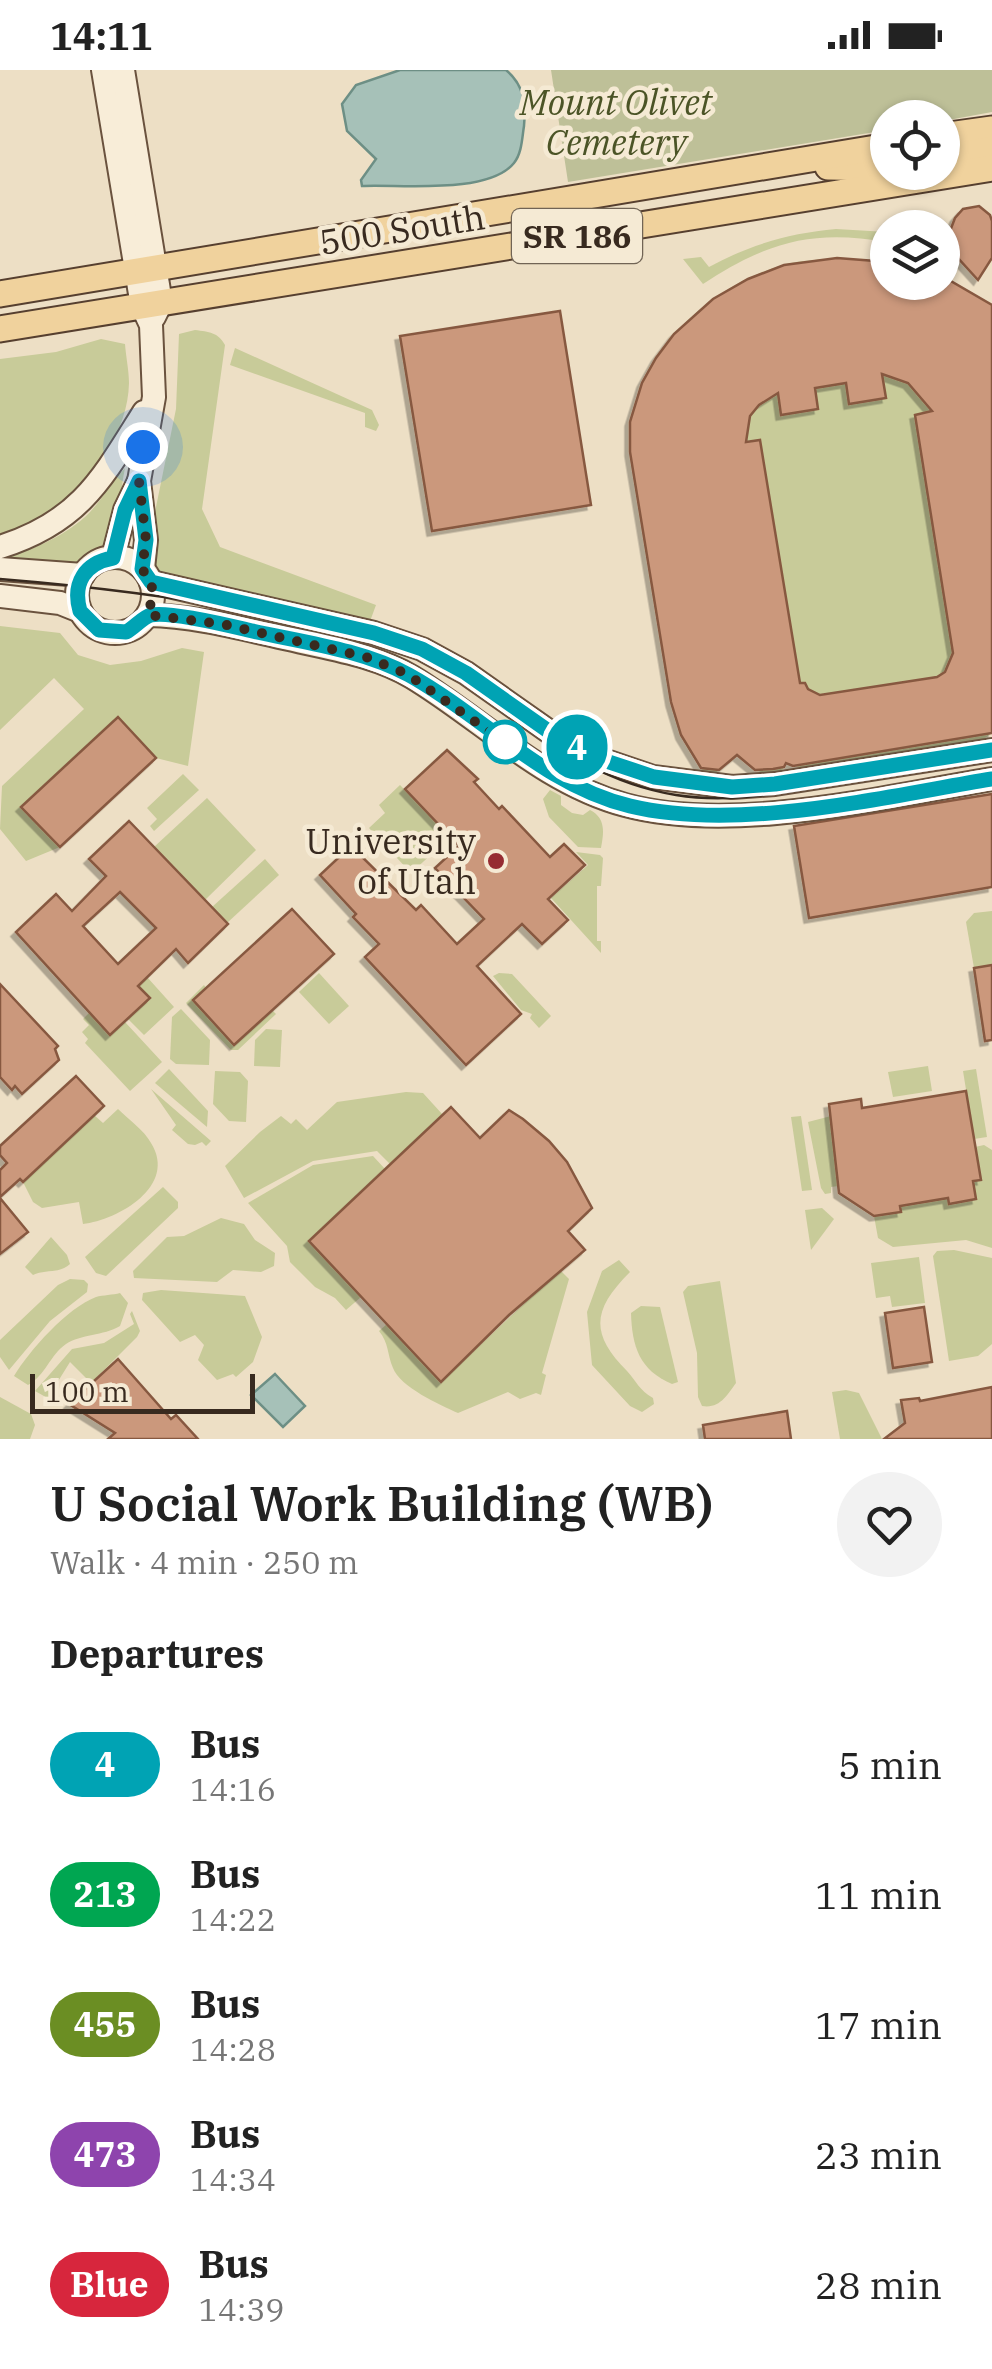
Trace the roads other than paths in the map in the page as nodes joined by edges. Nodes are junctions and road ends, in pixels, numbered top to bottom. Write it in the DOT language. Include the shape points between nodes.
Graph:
graph roads {
  1 [pos="103,70"];
  2 [pos="123,70"];
  3 [pos="992,129"];
  4 [pos="960,133"];
  5 [pos="870,149"];
  6 [pos="992,149"];
  7 [pos="960,155"];
  8 [pos="771,166"];
  9 [pos="870,168"];
  10 [pos="992,168"];
  11 [pos="739,171"];
  12 [pos="596,232"];
  13 [pos="146,271"];
  14 [pos="0,294"];
  15 [pos="151,311"];
  16 [pos="0,330"];
  17 [pos="154,397"];
  18 [pos="139,481"];
  19 [pos="0,547"];
  20 [pos="113,558"];
  21 [pos="0,569"];
  22 [pos="83,575"];
  23 [pos="147,576"];
  24 [pos="0,596"];
  25 [pos="80,611"];
  26 [pos="148,615"];
  27 [pos="992,750"];
  28 [pos="992,779"];
  1 -- 13 [label="street"];
  2 -- 13 [label="street"];
  3 -- 4 [label="main road"];
  5 -- 8 [label="main road, 500 South / SR 186"];
  6 -- 7 [label="main road"];
  8 -- 9 [label="main road"];
  8 -- 11 [label="main road, 500 South / SR 186"];
  10 -- 12 [label="main road, 500 South / SR 186"];
  11 -- 12 [label="main road" via="685,202 606,217"];
  11 -- 13 [label="main road, 500 South / SR 186"];
  12 -- 15 [label="main road, 500 South / SR 186"];
  13 -- 14 [label="main road, 500 South / SR 186"];
  13 -- 15 [label="street"];
  15 -- 16 [label="main road, 500 South / SR 186"];
  15 -- 17 [label="street"];
  17 -- 18 [label="street"];
  17 -- 19 [label="street" via="86,498 60,520"];
  18 -- 20 [label="street"];
  18 -- 23 [label="street"];
  20 -- 22 [label="street"];
  20 -- 23 [label="street" via="134,562"];
  21 -- 22 [label="street"];
  22 -- 25 [label="street"];
  23 -- 26 [label="street" via="153,594"];
  23 -- 27 [label="street" via="422,649 554,735 654,777 732,787 775,784"];
  24 -- 25 [label="street"];
  25 -- 26 [label="street" via="112,634"];
  26 -- 28 [label="street" via="222,624 366,657 407,674 576,787 644,809 766,814"];
}
